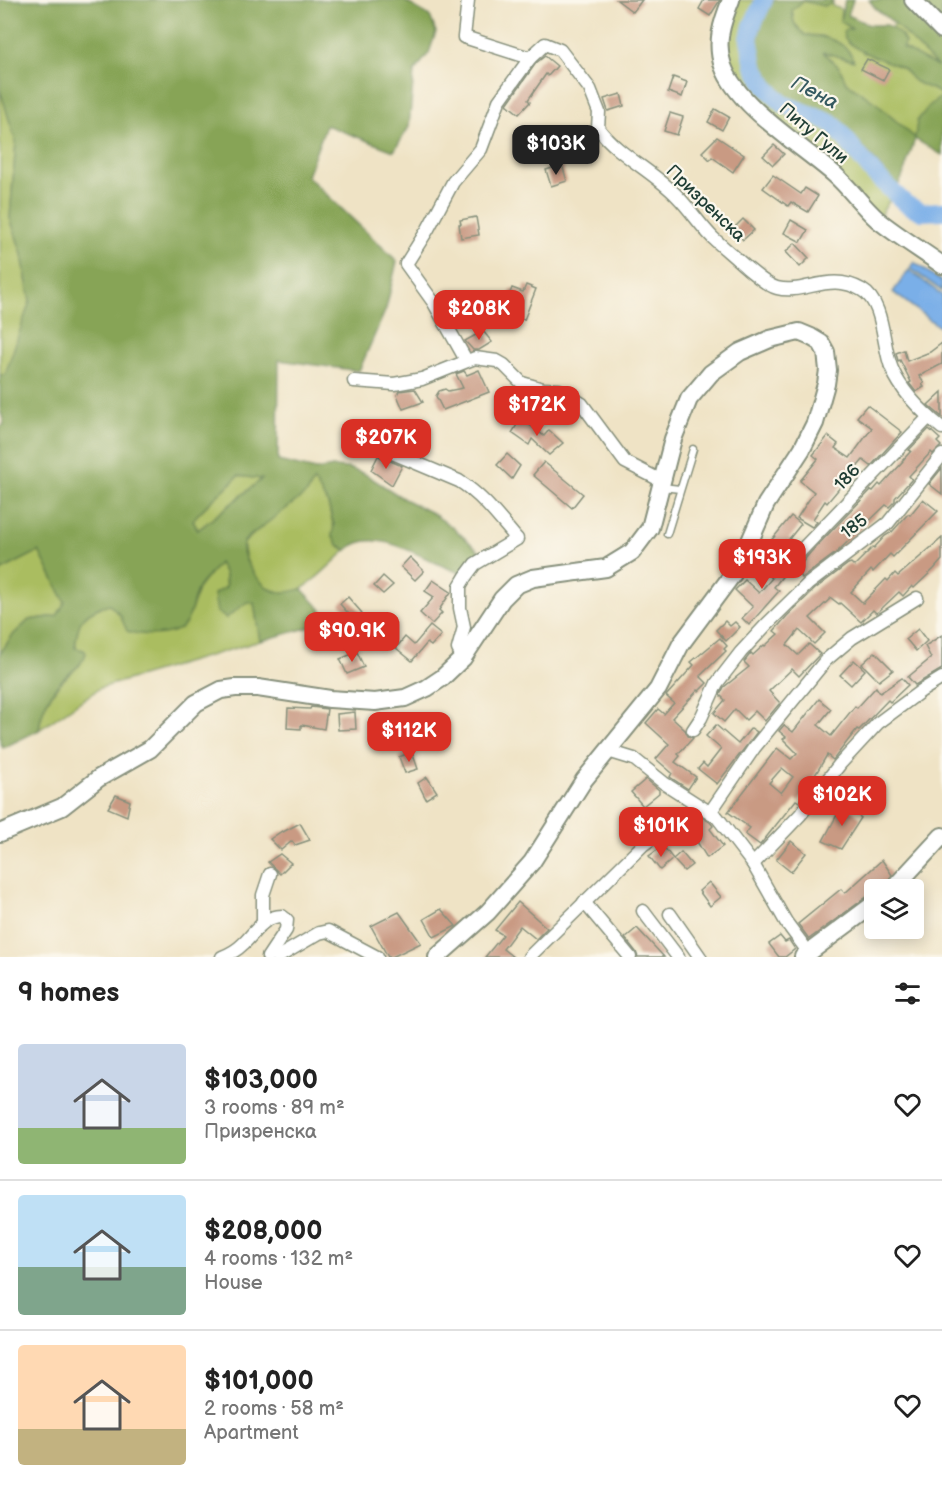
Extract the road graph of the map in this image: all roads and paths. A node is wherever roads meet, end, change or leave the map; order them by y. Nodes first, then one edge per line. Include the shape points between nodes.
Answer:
1 (468, 0) edge
2 (731, 0) edge
3 (913, 0) edge
4 (942, 30) edge
5 (530, 58) junction
6 (942, 264) edge
7 (466, 360) junction
8 (354, 381) dead end
9 (929, 417) junction
10 (942, 428) edge
11 (357, 438) dead end
12 (693, 449) dead end
13 (942, 455) edge
14 (662, 484) junction
15 (680, 489) junction
16 (667, 534) dead end
17 (791, 561) dead end
18 (916, 598) dead end
19 (463, 658) junction
20 (942, 678) edge
21 (693, 730) dead end
22 (608, 751) junction
23 (697, 806) junction
24 (711, 812) junction
25 (0, 833) edge
26 (942, 836) edge
27 (753, 864) junction
28 (270, 874) dead end
29 (902, 879) edge
30 (584, 902) junction
31 (643, 911) dead end
32 (864, 912) edge
33 (670, 914) dead end
34 (263, 922) junction
35 (806, 955) edge
36 (696, 956) edge
37 (222, 957) edge
38 (268, 957) edge
39 (278, 957) edge
40 (377, 957) edge
41 (437, 957) edge
42 (529, 957) edge
43 (630, 957) edge
44 (678, 957) edge

1 - 5 street via 465,37
2 - 6 main road, Питу Гули via 719,43 723,65 733,85 840,179 878,219
3 - 4 main road
5 - 7 street via 499,101 481,148 453,182 406,264 434,303
5 - 9 street, Призренска via 545,44 560,50 590,89 599,111 598,128 604,136 677,195 712,237 761,280 777,288 826,282 863,290 876,306 892,369 903,389
7 - 8 street via 422,379 394,384
7 - 14 street via 497,361 522,383 568,394 582,404 626,462
9 - 10 street, Призренска
9 - 17 street, 186
11 - 19 street via 472,489 517,539 475,564 460,586 464,627 458,648
12 - 15 lane
13 - 21 street, 185 via 888,523 808,584 741,652 717,684
14 - 15 lane
14 - 19 main road via 650,528 632,552 606,568 533,578 516,585 502,599
14 - 22 main road via 673,439 689,399 711,373 740,352 788,333 799,332 821,343 827,359 826,384 802,449 766,504 733,574 681,644 658,689
15 - 16 lane
18 - 24 street via 852,638 826,660 754,748
19 - 25 main road via 427,688 392,701 345,701 258,688 235,687 213,693 196,703 157,744 99,778 72,801
20 - 27 street via 878,723
22 - 23 street via 634,759
22 - 41 main road via 584,780 520,877
23 - 24 street
23 - 30 street via 643,845
24 - 27 street
26 - 29 main road
27 - 35 street
28 - 34 street via 262,895
30 - 42 street
30 - 43 street
31 - 44 street
32 - 35 main road
33 - 36 street
34 - 37 street via 240,947
34 - 38 street via 280,916 288,922
39 - 40 street via 326,931

